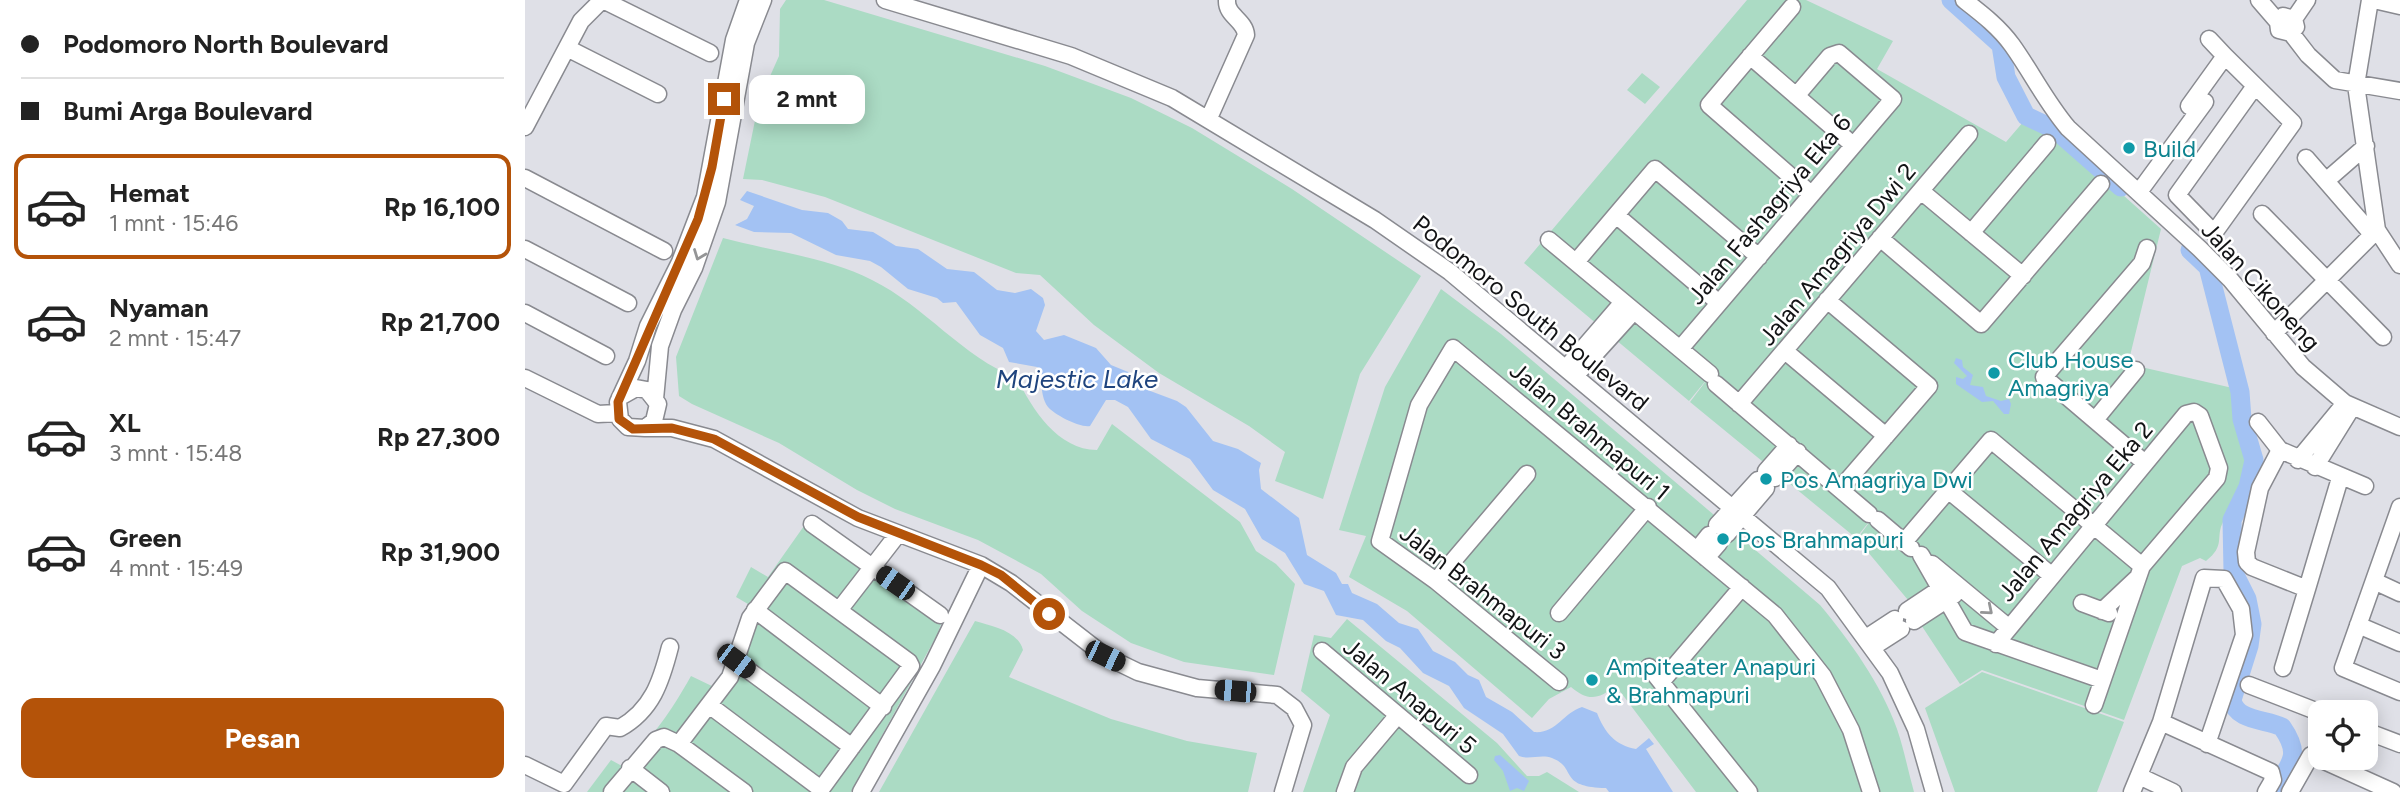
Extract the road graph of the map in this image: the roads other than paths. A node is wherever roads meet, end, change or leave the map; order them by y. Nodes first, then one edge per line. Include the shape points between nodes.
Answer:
1 (603, 0) edge
2 (748, 0) edge
3 (763, 0) edge
4 (885, 0) edge
5 (1227, 0) edge
6 (1964, 0) edge
7 (2259, 0) edge
8 (2308, 0) edge
9 (2372, 0) edge
10 (2400, 6) edge
11 (1792, 7) dead end
12 (2288, 24) junction
13 (2209, 39) dead end
14 (567, 48) junction
15 (710, 53) dead end
16 (1750, 56) junction
17 (2225, 56) junction
18 (2356, 85) junction
19 (2255, 86) junction
20 (2400, 91) edge
21 (658, 94) dead end
22 (1796, 96) junction
23 (1209, 118) junction
24 (2293, 123) junction
25 (525, 127) edge
26 (1969, 134) dead end
27 (2305, 135) dead end
28 (2047, 143) dead end
29 (1853, 145) junction
30 (2366, 146) junction
31 (2306, 158) dead end
32 (525, 178) edge
33 (2327, 180) junction
34 (2101, 184) dead end
35 (1921, 191) junction
36 (2139, 192) junction
37 (1811, 194) junction
38 (2262, 214) dead end
39 (1616, 215) junction
40 (2374, 231) junction
41 (1971, 233) junction
42 (2214, 233) junction
43 (1880, 238) junction
44 (1549, 240) dead end
45 (525, 248) edge
46 (2147, 248) dead end
47 (2200, 249) junction
48 (664, 251) dead end
49 (1759, 257) junction
50 (1576, 262) junction
51 (2400, 265) edge
52 (2023, 276) junction
53 (2325, 278) junction
54 (1827, 300) junction
55 (628, 303) dead end
56 (1719, 303) junction
57 (1629, 307) junction
58 (525, 313) edge
59 (2274, 333) junction
60 (2383, 337) dead end
61 (1680, 349) junction
62 (1785, 351) junction
63 (606, 356) dead end
64 (2136, 370) dead end
65 (1572, 371) junction
66 (525, 378) edge
67 (621, 397) junction
68 (657, 401) junction
69 (1739, 404) junction
70 (2349, 405) junction
71 (617, 414) junction
72 (2095, 420) junction
73 (2258, 422) dead end
74 (2400, 427) edge
75 (645, 428) junction
76 (690, 431) junction
77 (1886, 436) junction
78 (1793, 448) junction
79 (2280, 450) junction
80 (2298, 460) junction
81 (2145, 463) junction
82 (2315, 467) junction
83 (1527, 474) dead end
84 (2340, 478) junction
85 (2365, 486) dead end
86 (1840, 489) junction
87 (1948, 490) junction
88 (2400, 507) edge
89 (1648, 508) junction
90 (1737, 512) junction
91 (812, 524) dead end
92 (2092, 526) junction
93 (898, 534) junction
94 (1380, 537) joint
95 (2395, 540) edge
96 (1904, 542) junction
97 (1702, 554) junction
98 (877, 561) junction
99 (981, 565) junction
100 (2140, 572) junction
101 (2051, 575) junction
102 (1436, 581) junction
103 (2374, 581) junction
104 (1742, 586) junction
105 (2307, 589) junction
106 (1950, 590) junction
107 (2400, 593) edge
108 (2082, 603) dead end
109 (840, 609) junction
110 (755, 610) junction
111 (2102, 611) junction
112 (1559, 613) dead end
113 (940, 615) dead end
114 (2124, 619) junction
115 (2358, 625) junction
116 (2008, 627) junction
117 (1870, 643) junction
118 (2400, 643) edge
119 (1996, 645) junction
120 (670, 648) dead end
121 (1322, 651) dead end
122 (736, 661) junction
123 (1650, 667) dead end
124 (2283, 668) dead end
125 (2102, 680) junction
126 (1662, 681) junction
127 (1559, 682) dead end
128 (2249, 685) dead end
129 (2400, 692) edge
130 (709, 705) junction
131 (2094, 705) dead end
132 (883, 707) junction
133 (2308, 708) edge
134 (1397, 716) junction
135 (2161, 722) junction
136 (2378, 735) edge
137 (679, 744) junction
138 (2207, 744) junction
139 (2400, 744) edge
140 (852, 747) junction
141 (525, 765) edge
142 (630, 768) junction
143 (1469, 775) dead end
144 (2139, 776) junction
145 (820, 791) edge
146 (612, 792) edge
147 (661, 792) edge
148 (744, 792) edge
149 (861, 792) edge
150 (1283, 792) edge
151 (1345, 792) edge
152 (1749, 792) edge
153 (1871, 792) edge
154 (1934, 792) edge
155 (2132, 792) edge
156 (2173, 792) edge
157 (2266, 792) edge
158 (2290, 792) edge
159 (2393, 792) edge

1 - 14 street via 581,21
1 - 15 street
2 - 67 street via 734,40 705,197
3 -> 68 street via 745,43 717,202 660,345
4 - 23 street, Podomoro South Boulevard via 1102,67
5 - 23 street via 1246,35
6 - 36 street, Jalan Cikoneng via 2012,45 2068,128
7 - 12 street
8 - 12 street
9 - 10 street
9 - 18 street
11 - 16 street
12 - 18 street via 2323,71 2335,80
13 - 17 street
14 - 21 street
14 - 25 street
16 - 22 street
16 - 37 street via 1709,105
17 - 19 street
17 - 36 street
18 - 20 street
18 - 30 street
19 - 24 street
19 - 42 street via 2177,195
22 - 29 street
22 - 29 street, Jalan Fashagriya Eka 6 via 1830,56 1839,53 1893,99
23 - 65 street, Podomoro South Boulevard via 1395,233 1476,291
24 - 27 street
24 - 42 street
26 - 35 street, Jalan Amagriya Dwi 2
28 - 41 street
29 - 37 street, Jalan Fashagriya Eka 6
30 - 33 street
30 - 40 street
31 - 33 street
32 - 48 street
33 - 40 street
34 - 52 street
35 - 41 street
35 - 43 street, Jalan Amagriya Dwi 2
36 - 47 street, Jalan Cikoneng
37 - 49 street, Jalan Fashagriya Eka 6
38 - 53 street
39 - 49 street via 1655,169
39 - 50 street
39 - 56 street
40 - 51 street
40 - 53 street
41 - 52 street
42 - 47 street
43 - 52 street via 1981,324
43 - 54 street, Jalan Amagriya Dwi 2
44 - 50 street
45 - 55 street
46 - 72 street via 2142,263 2044,377
47 - 59 street, Jalan Cikoneng
49 - 56 street, Jalan Fashagriya Eka 6
50 - 57 street
53 - 59 street
53 - 60 street
54 - 62 street, Jalan Amagriya Dwi 2
54 - 77 street via 1929,386
56 - 61 street, Jalan Fashagriya Eka 6
57 - 61 street
57 - 65 street
58 - 63 street
59 - 70 street, Jalan Cikoneng via 2303,367
61 - 69 street
62 - 69 street, Jalan Amagriya Dwi 2
62 - 77 street
64 - 72 street
65 - 90 street, Podomoro South Boulevard
66 - 71 street via 591,411
67 - 68 street via 635,388 647,390
67 - 71 street
68 - 75 street via 654,421
68 - 76 street
69 - 78 street
70 - 74 street, Jalan Cikoneng
70 - 80 street
70 - 82 street
71 - 75 street via 628,427
72 - 81 street
73 - 79 street
75 - 76 street
76 - 93 street via 742,452 828,503
77 - 86 street
78 - 86 street
78 - 90 street
79 - 80 street
79 - 105 street via 2260,488 2247,562
80 - 82 street
81 - 92 street, Jalan Amagriya Eka 2
81 - 100 street, Jalan Amagriya Eka 2 via 2186,414 2193,412 2200,416 2219,468 2217,478
82 - 84 street
83 - 102 street
84 - 85 street
84 - 105 street
86 - 96 street
87 - 92 street via 1991,440
87 - 96 street
87 - 101 street
88 - 95 street
89 - 94 street, Jalan Brahmapuri 1 via 1454,348 1419,405
89 - 97 street, Jalan Brahmapuri 1
89 - 112 street
90 - 97 street
90 - 117 street, Podomoro South Boulevard via 1828,588
91 - 98 street
92 - 100 street
92 - 101 street, Jalan Amagriya Eka 2
93 - 98 street
93 - 99 street
94 - 102 street, Jalan Brahmapuri 3 via 1382,545
95 - 103 street
96 - 106 street
97 - 104 street, Jalan Brahmapuri 1
98 - 109 street
98 - 113 street
99 - 149 street via 932,666
99 - 150 street via 1105,656 1139,672 1197,688 1265,692 1287,701 1303,725
100 - 111 street
100 - 114 street
101 - 116 street, Jalan Amagriya Eka 2
102 - 127 street, Jalan Brahmapuri 3
103 - 107 street
103 - 115 street
104 - 126 street
104 - 153 street, Jalan Brahmapuri 1 via 1775,615 1823,676 1851,730
105 - 124 street
106 -> 116 street
106 - 117 street
106 - 119 street via 1965,632
108 - 111 street
109 - 110 street via 785,571
109 - 132 street via 911,666
110 - 122 street
110 - 132 street
111 - 114 street
114 - 125 street
115 - 118 street
115 - 129 street via 2343,668
116 - 119 street, Jalan Amagriya Eka 2
117 - 154 street, Podomoro South Boulevard via 1916,729
119 - 125 street
120 - 141 street via 644,711 620,728 605,726 564,784
121 - 134 street, Jalan Anapuri 5
122 - 130 street
122 - 140 street
123 - 126 street
125 - 131 street
126 - 152 street
128 - 133 street
130 - 137 street
130 - 145 street
132 - 140 street
134 - 143 street, Jalan Anapuri 5
134 - 151 street via 1354,767
135 - 138 street
135 - 138 street via 2204,578 2224,579 2241,609 2244,635
135 - 144 street
136 - 139 street
137 - 142 street via 664,737 656,740
137 - 148 street
138 - 157 street via 2271,772 2273,780
140 - 145 street
142 - 146 street
142 - 147 street
144 - 155 street
144 - 156 street
158 - 159 street via 2311,755

